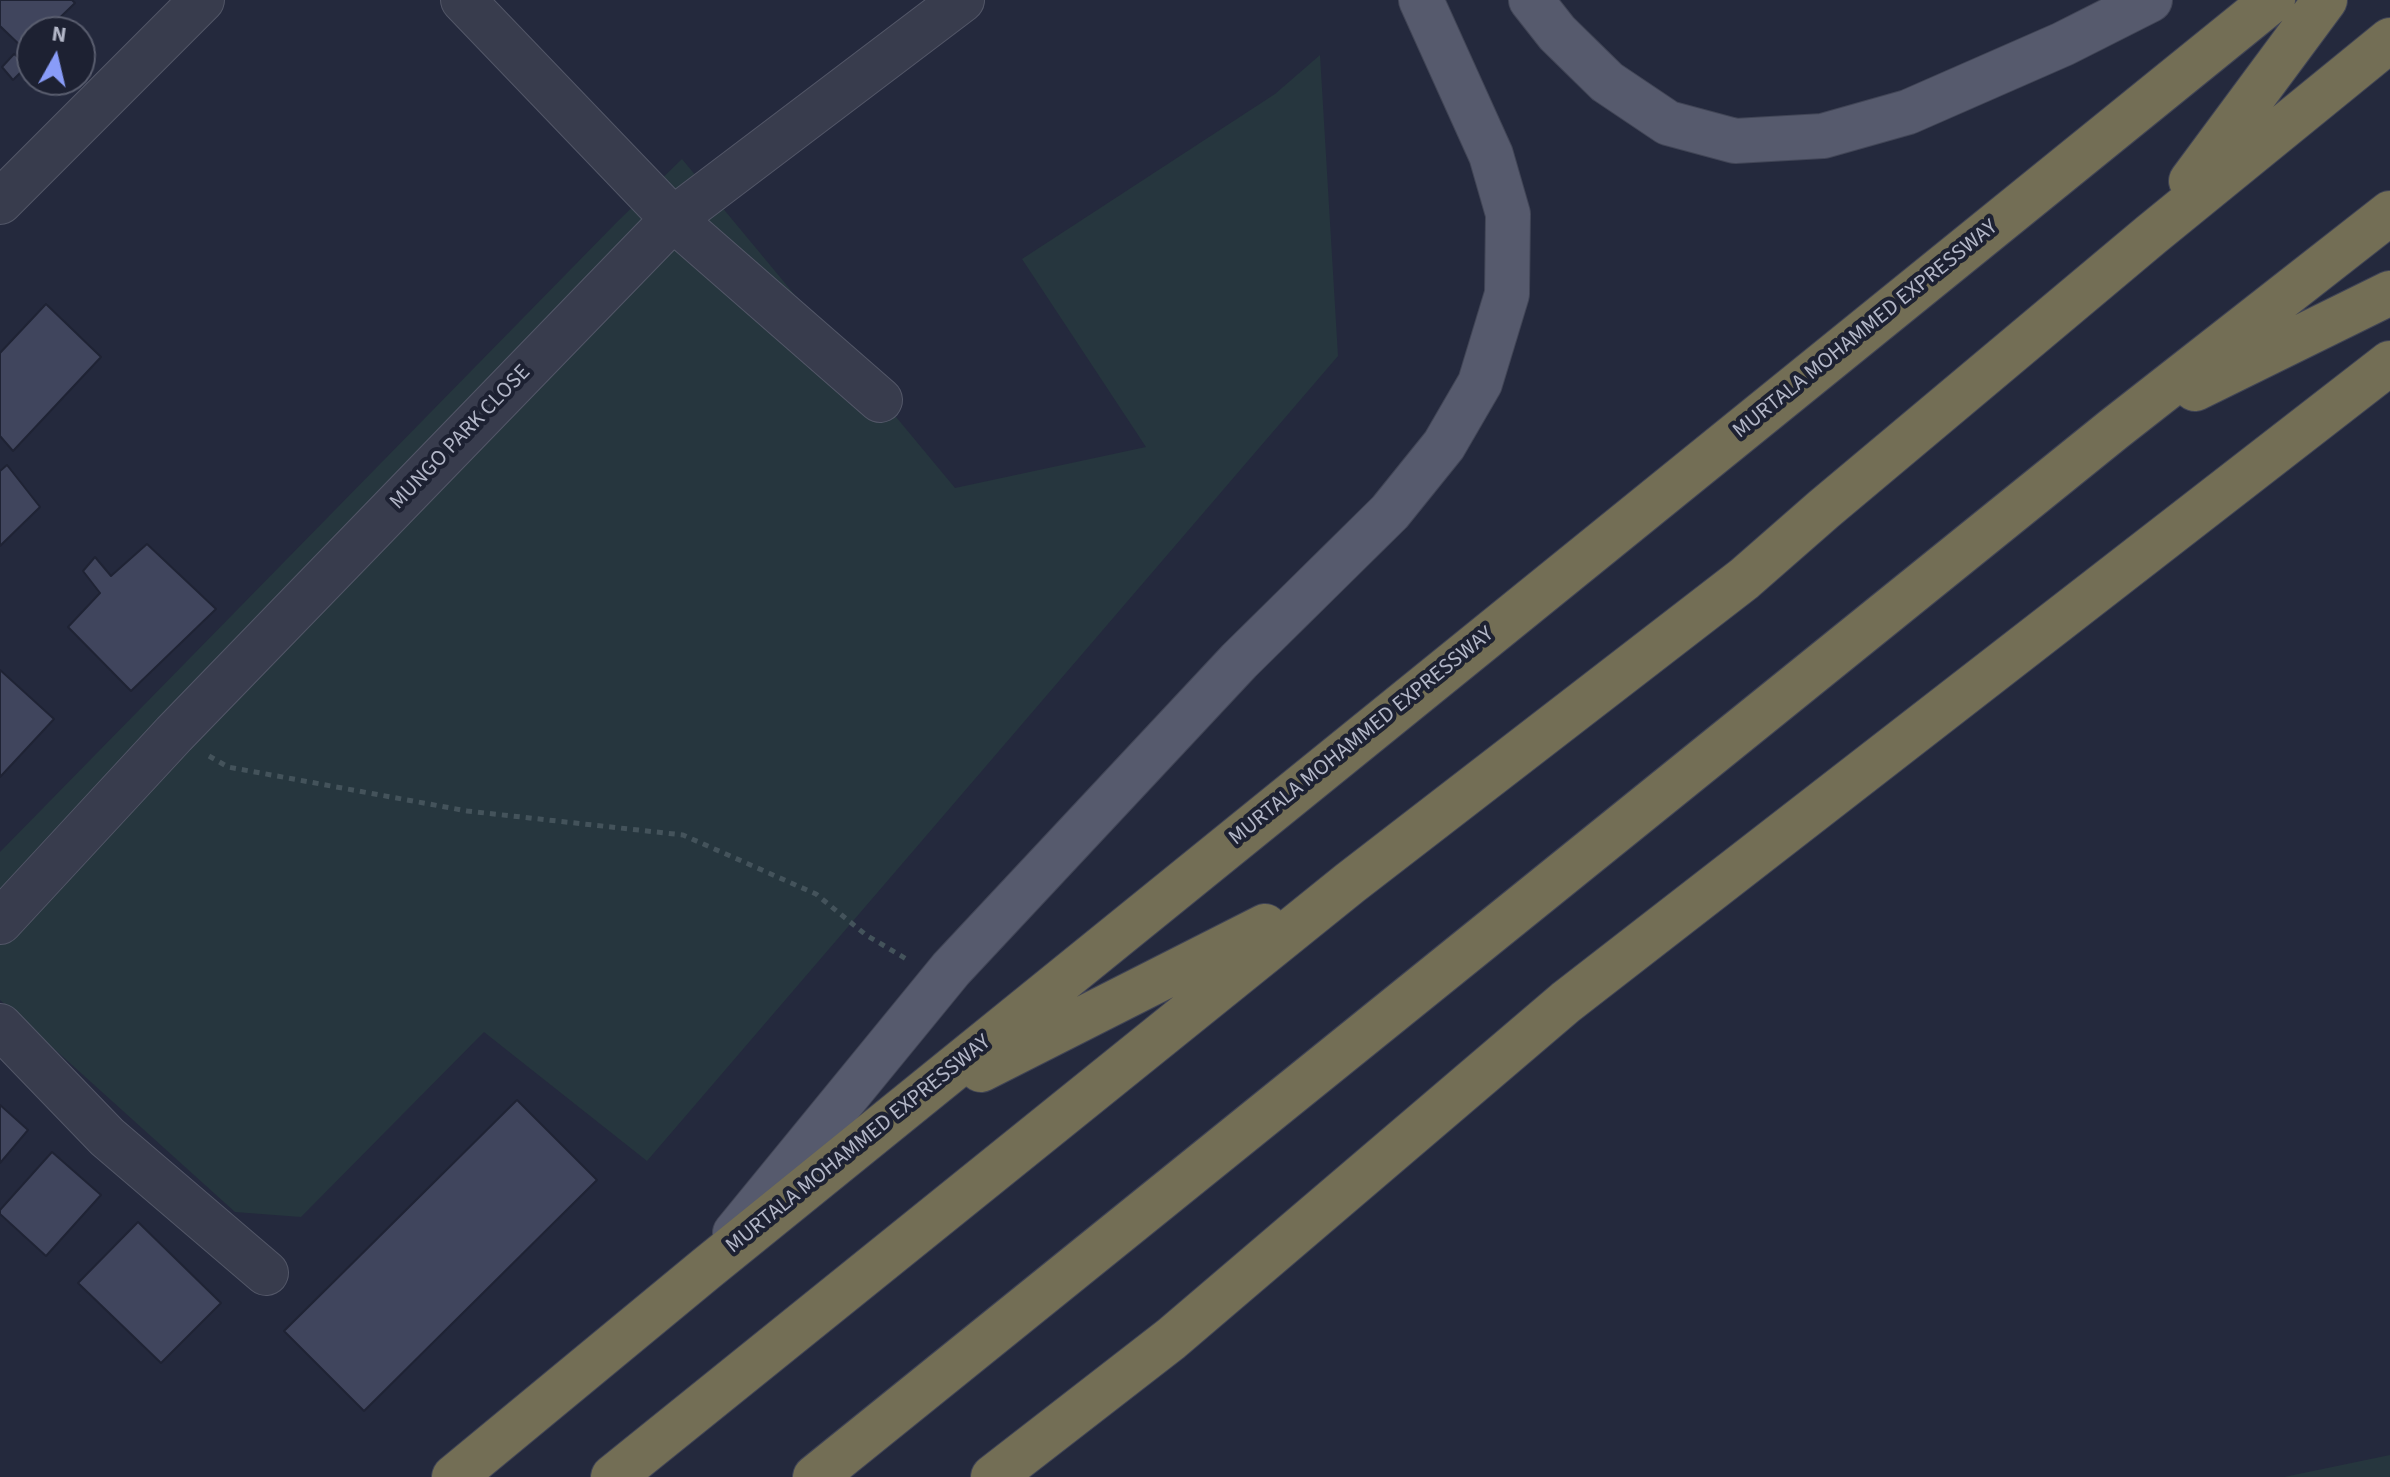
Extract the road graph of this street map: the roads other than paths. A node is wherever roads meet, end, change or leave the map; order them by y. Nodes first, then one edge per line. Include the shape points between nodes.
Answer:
1 (202, 0) edge
2 (463, 0) edge
3 (962, 0) edge
4 (1421, 0) edge
5 (1531, 0) edge
6 (2150, 0) edge
7 (2273, 0) edge
8 (2325, 0) edge
9 (2390, 40) edge
10 (0, 202) edge
11 (2390, 213) edge
12 (673, 219) junction
13 (2152, 234) junction
14 (2390, 293) edge
15 (2390, 363) edge
16 (880, 400) dead end
17 (2114, 429) junction
18 (1350, 883) junction
19 (0, 922) edge
20 (0, 1026) edge
21 (901, 1111) junction
22 (707, 1268) junction
23 (266, 1273) dead end
24 (454, 1477) edge
25 (613, 1477) edge
26 (815, 1477) edge
27 (993, 1477) edge

1 - 10 street
2 - 12 street
3 - 12 street, MUNGO PARK CLOSE
4 - 22 main road via 1491,155 1508,214 1507,294 1480,383 1444,445 1390,512 1239,661 951,969
5 - 6 main road via 1607,82 1668,123 1735,141 1823,136 1908,112
7 - 21 highway, MURTALA MOHAMMED EXPRESSWAY
8 - 13 highway
9 - 13 highway
11 - 17 highway
12 - 16 street
12 - 19 street, MUNGO PARK CLOSE via 174,734
13 - 18 highway via 1744,579
14 - 17 highway
15 - 27 highway via 1566,1002 1171,1339
17 - 26 highway
18 - 21 highway
18 - 25 highway
20 - 23 street via 107,1137
21 - 22 highway, MURTALA MOHAMMED EXPRESSWAY
22 - 24 highway, MURTALA MOHAMMED EXPRESSWAY

